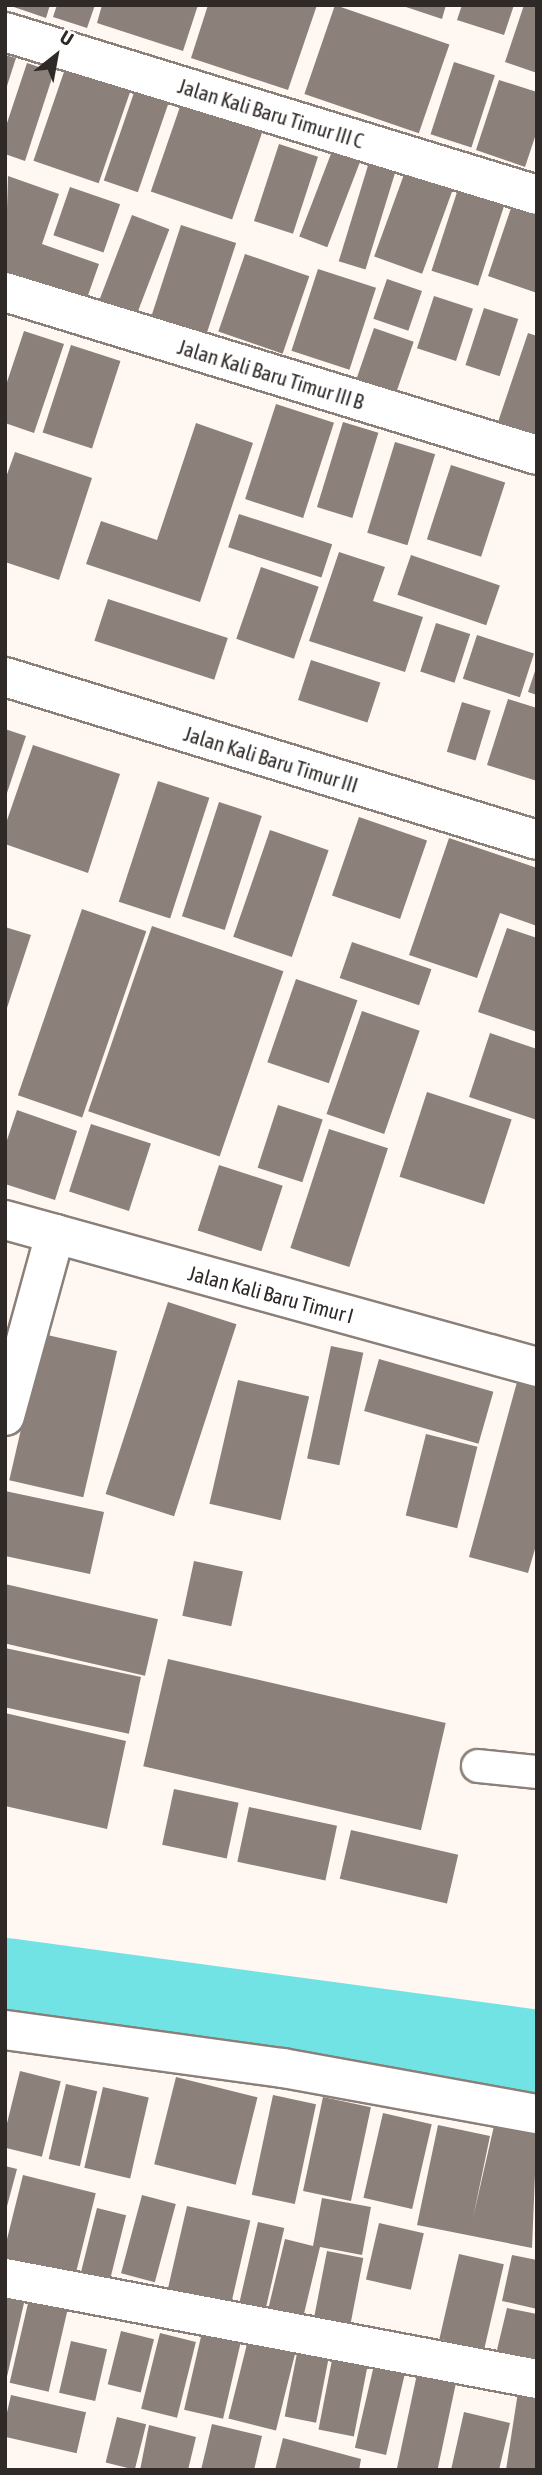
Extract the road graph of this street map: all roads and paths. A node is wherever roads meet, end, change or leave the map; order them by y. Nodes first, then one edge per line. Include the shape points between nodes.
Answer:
1 (5, 32) edge
2 (537, 195) edge
3 (5, 292) edge
4 (537, 455) edge
5 (5, 677) edge
6 (537, 840) edge
7 (5, 1220) edge
8 (55, 1234) junction
9 (537, 1367) edge
10 (5, 1416) edge
11 (478, 1766) dead end
12 (537, 1772) edge
13 (5, 2030) edge
14 (537, 2114) edge
15 (5, 2278) edge
16 (537, 2379) edge

1 - 2 street, Jalan Kali Baru Timur III C
3 - 4 street, Jalan Kali Baru Timur III B
5 - 6 street, Jalan Kali Baru Timur III
7 - 8 street, Jalan Kali Baru Timur I
8 - 9 street, Jalan Kali Baru Timur I
8 - 10 street
11 - 12 lane
13 - 14 street via 283,2068
15 - 16 street

